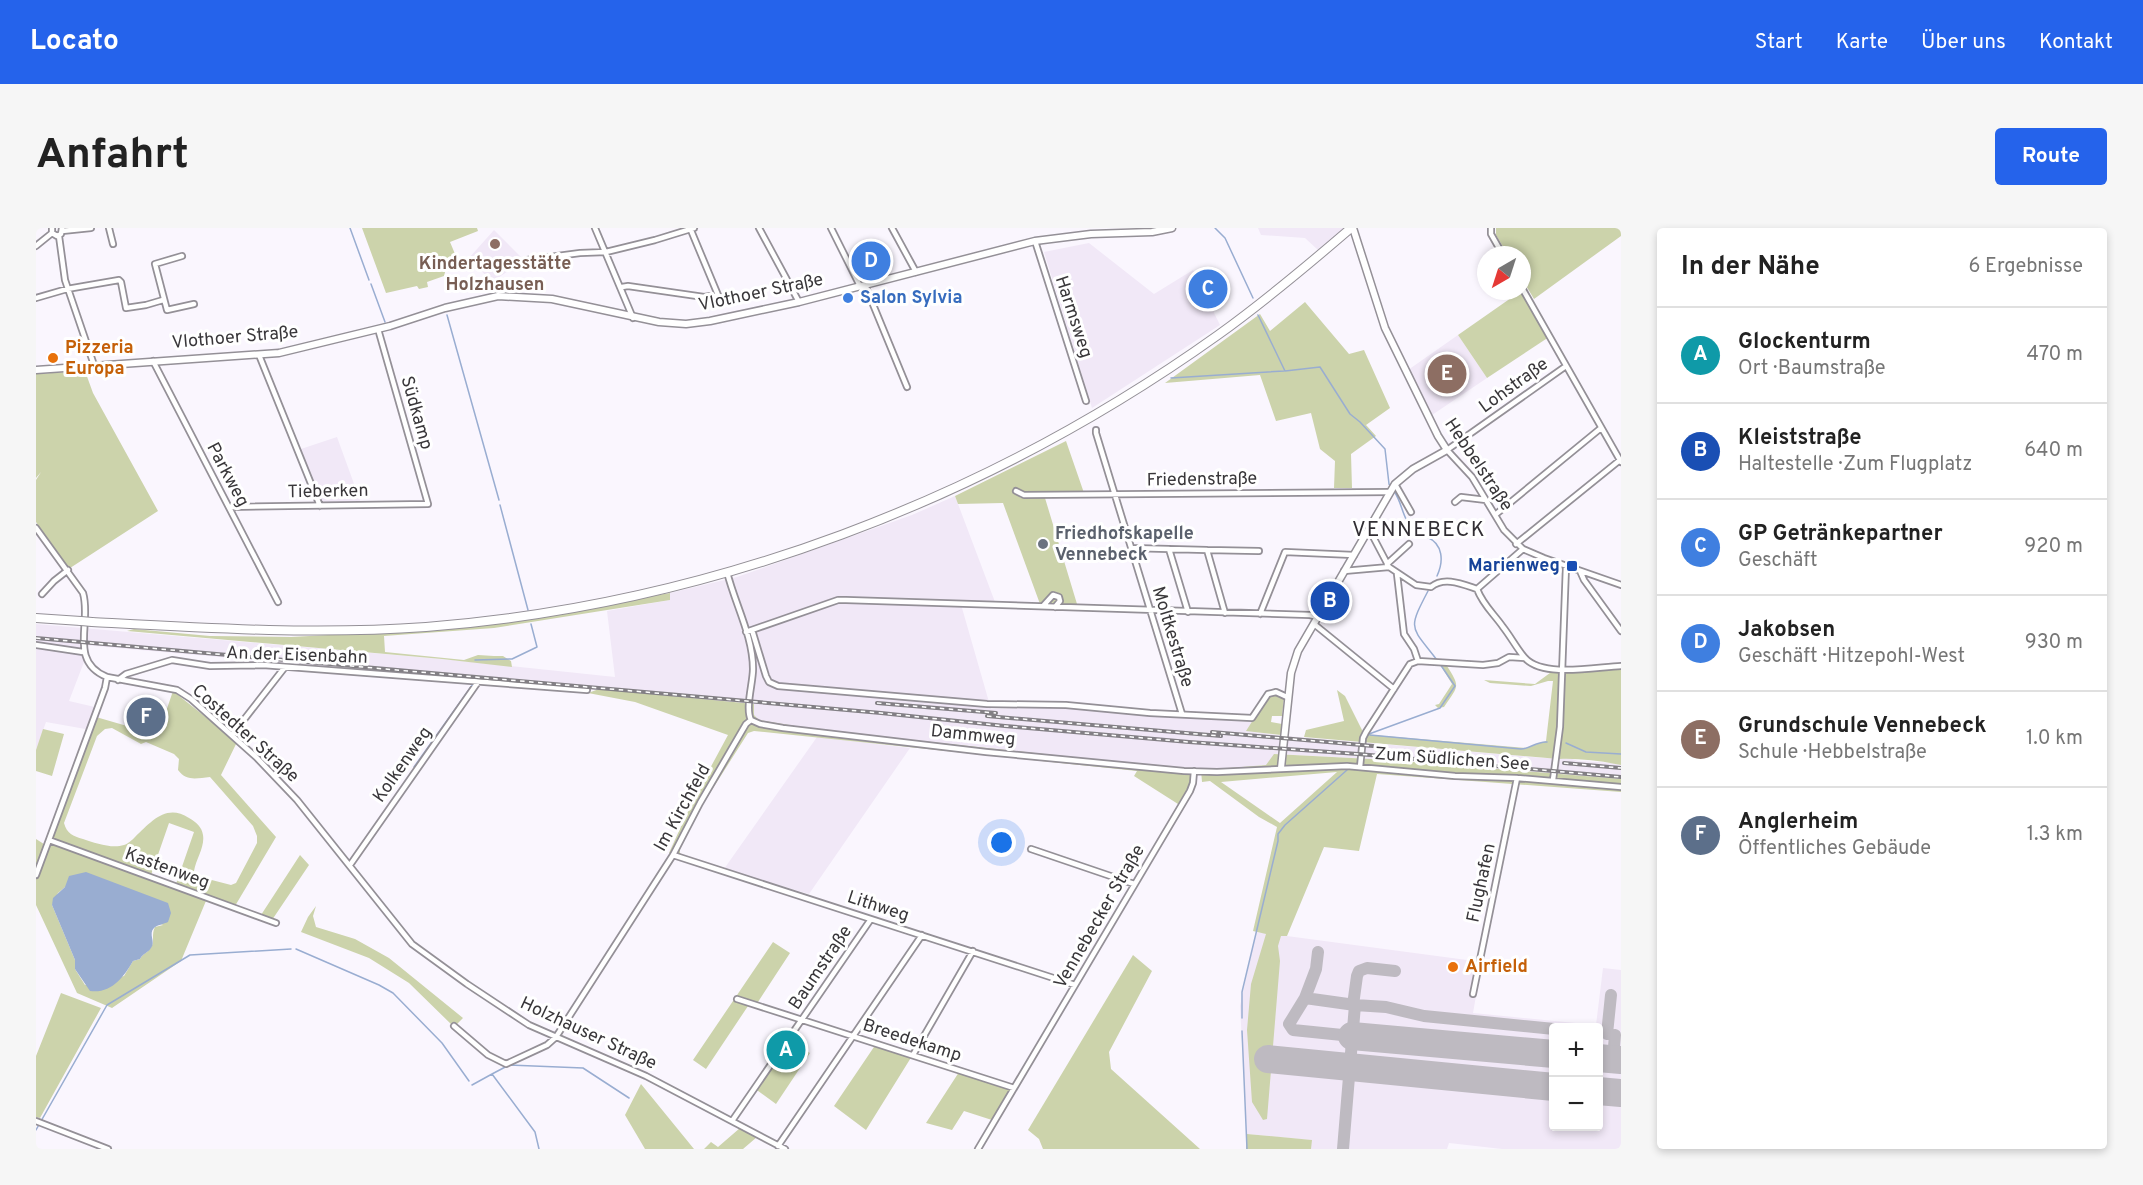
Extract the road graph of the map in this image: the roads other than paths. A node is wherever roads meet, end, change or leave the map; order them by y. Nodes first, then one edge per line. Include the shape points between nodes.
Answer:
1 (91, 228) edge
2 (109, 228) edge
3 (595, 228) edge
4 (691, 228) edge
5 (759, 228) edge
6 (831, 228) edge
7 (892, 228) edge
8 (1172, 228) edge
9 (1352, 228) edge
10 (1491, 228) edge
11 (52, 231) edge
12 (61, 232) edge
13 (1035, 241) junction
14 (113, 244) dead end
15 (36, 246) edge
16 (1498, 246) edge
17 (606, 252) junction
18 (182, 256) dead end
19 (526, 260) dead end
20 (916, 272) junction
21 (863, 285) junction
22 (622, 287) junction
23 (67, 289) junction
24 (36, 298) edge
25 (163, 300) junction
26 (1529, 300) edge
27 (799, 302) junction
28 (194, 304) dead end
29 (633, 318) junction
30 (378, 329) junction
31 (259, 355) junction
32 (153, 361) junction
33 (94, 365) junction
34 (1566, 366) junction
35 (36, 370) edge
36 (908, 387) dead end
37 (1086, 401) dead end
38 (1601, 428) junction
39 (1096, 430) dead end
40 (1447, 450) junction
41 (1620, 461) edge
42 (1393, 488) junction
43 (1016, 491) dead end
44 (1115, 494) junction
45 (1486, 500) junction
46 (1455, 502) dead end
47 (428, 504) joint
48 (320, 506) junction
49 (229, 507) junction
50 (1411, 512) dead end
51 (1494, 515) junction
52 (1369, 529) junction
53 (36, 530) edge
54 (1409, 544) dead end
55 (1516, 544) junction
56 (1131, 548) junction
57 (1169, 549) junction
58 (1523, 549) junction
59 (1207, 550) junction
60 (1259, 551) dead end
61 (1354, 555) junction
62 (1388, 566) junction
63 (1566, 566) junction
64 (68, 570) junction
65 (1344, 571) junction
66 (1580, 571) junction
67 (727, 572) junction
68 (1397, 574) junction
69 (1621, 585) edge
70 (1477, 589) junction
71 (42, 594) dead end
72 (278, 602) dead end
73 (1042, 606) junction
74 (1055, 607) junction
75 (1150, 610) junction
76 (1188, 612) junction
77 (1225, 613) junction
78 (1260, 614) junction
79 (36, 618) edge
80 (1316, 620) junction
81 (752, 630) junction
82 (1621, 631) edge
83 (746, 632) junction
84 (36, 645) edge
85 (83, 652) junction
86 (1525, 658) junction
87 (1418, 661) junction
88 (1621, 666) edge
89 (285, 667) junction
90 (1562, 670) junction
91 (107, 677) junction
92 (118, 680) junction
93 (478, 681) junction
94 (1394, 689) junction
95 (588, 690) dead end
96 (1287, 697) junction
97 (1182, 714) junction
98 (751, 720) junction
99 (232, 735) junction
100 (1360, 767) junction
101 (1281, 768) junction
102 (1194, 771) junction
103 (1517, 777) junction
104 (1553, 780) junction
105 (1621, 787) edge
106 (49, 840) junction
107 (1030, 849) dead end
108 (673, 855) junction
109 (350, 865) junction
110 (36, 875) edge
111 (1134, 884) junction
112 (870, 919) junction
113 (276, 923) dead end
114 (922, 935) junction
115 (973, 951) junction
116 (1075, 985) junction
117 (1473, 994) dead end
118 (737, 999) dead end
119 (802, 1019) junction
120 (454, 1026) dead end
121 (853, 1036) junction
122 (556, 1037) junction
123 (913, 1055) junction
124 (1014, 1088) junction
125 (39, 1122) edge
126 (732, 1122) junction
127 (778, 1146) junction
128 (108, 1149) edge
129 (784, 1149) edge
130 (978, 1149) edge

1 - 12 street
2 - 14 street
3 - 17 street
4 - 17 street
4 - 22 street via 718,295 704,297
5 - 27 street
6 - 21 street
7 - 20 street
8 - 13 street, Vlothoer Straße
9 - 40 street, Hebbelstraße via 1385,328
9 - 67 main road via 1220,334 1067,431 969,482 898,512 785,555
10 - 16 street
11 - 12 street
11 - 15 street
12 - 23 street
13 - 20 street, Vlothoer Straße
13 - 37 street, Harmsweg
17 - 19 street
17 - 22 street
18 - 25 street via 155,264
20 - 21 street, Vlothoer Straße
21 - 27 street, Vlothoer Straße
21 - 36 street
22 - 29 street
23 - 24 street
23 - 25 street via 119,280 126,308
23 - 33 street
25 - 28 street via 167,310
26 - 34 street
27 - 29 street, Vlothoer Straße via 694,323
29 - 30 street, Vlothoer Straße via 552,299 498,296
30 - 31 street, Vlothoer Straße
30 - 47 street, Südkamp
31 - 32 street, Vlothoer Straße
31 - 48 street
32 - 33 street, Vlothoer Straße
32 - 49 street, Parkweg
33 - 35 street, Vlothoer Straße
34 - 38 street
34 - 40 street, Lohstraße
38 - 41 street
38 - 51 street
39 - 44 street, Moltkestraße
40 - 42 street via 1413,469
40 - 45 street, Hebbelstraße via 1472,477
41 - 55 street
42 - 44 street, Friedenstraße
42 - 50 street
42 - 52 street
43 - 44 street, Friedenstraße via 1024,495
44 - 56 street, Moltkestraße
45 - 46 street via 1461,497
45 - 51 street, Hebbelstraße
47 - 48 street, Tieberken
48 - 49 street, Tieberken
49 - 72 street, Parkweg
51 - 55 street, Hebbelstraße
52 - 61 street
52 - 62 street
53 - 64 street
54 - 62 street
55 - 58 street, Hebbelstraße
56 - 57 street
56 - 75 street, Moltkestraße
57 - 59 street
57 - 76 street
58 - 63 street, Hebbelstraße
58 - 70 street
59 - 60 street
59 - 77 street
61 - 65 street
61 - 78 street via 1285,552
62 - 65 street
62 - 68 street
63 - 66 street, Hebbelstraße
63 - 90 street
64 - 71 street
64 - 85 street via 86,603
65 - 80 street
66 - 69 street, Hebbelstraße
66 - 82 street
67 - 79 main road, bridge via 588,607 429,626 290,631
67 - 83 street
68 - 70 street via 1422,587 1446,581
68 - 87 street via 1404,634
70 - 86 street via 1486,608
73 - 74 street
73 - 74 street via 1053,595 1060,601
73 - 81 street via 845,600
74 - 75 street
75 - 76 street
75 - 97 street, Moltkestraße
76 - 77 street
77 - 78 street
78 - 80 street via 1310,615
80 - 94 street
80 - 96 street via 1293,664
81 - 83 street
81 - 97 street via 766,676 778,686 987,704 1066,705
83 - 98 street via 753,665 748,710
84 - 85 street
85 - 91 street, Costedter Straße via 93,668
86 - 87 street via 1509,657 1483,665
86 - 90 street via 1541,667
87 - 94 street via 1410,664
88 - 90 street
89 - 92 street, An der Eisenbahn via 210,666 172,660
89 - 93 street, An der Eisenbahn
89 - 99 street
90 - 104 street
91 - 92 street, Costedter Straße
91 - 106 street
92 - 99 street, Costedter Straße via 177,690
93 - 95 street
93 - 109 street, Kolkenweg
94 - 100 street via 1363,738
96 - 97 street via 1276,692 1268,694 1252,718
96 - 101 street
98 - 102 street, Dammweg via 783,728 986,752
98 - 108 street, Im Kirchfeld
99 - 109 street, Costedter Straße via 289,792
100 - 101 street, Zum Südlichen See
100 - 103 street, Zum Südlichen See
101 - 102 street
102 - 111 street, Vennebecker Straße via 1190,791
103 - 104 street, Zum Südlichen See
103 - 117 street, Flughafen
104 - 105 street, Zum Südlichen See
106 - 110 street
106 - 113 street, Kastenweg
107 - 111 street
108 - 112 street, Lithweg
108 - 122 street, Im Kirchfeld
109 - 122 street, Holzhauser Straße via 412,944 510,1013
111 - 116 street, Vennebecker Straße
112 - 114 street, Lithweg
112 - 119 street, Baumstraße
114 - 115 street, Lithweg
114 - 121 street
115 - 116 street, Lithweg
115 - 123 street
116 - 124 street, Vennebecker Straße
118 - 119 street, Breedekamp
119 - 121 street, Breedekamp
119 - 126 street, Baumstraße
120 - 122 street via 488,1055 506,1064
121 - 123 street, Breedekamp
121 - 127 street
122 - 126 street, Holzhauser Straße via 646,1076
123 - 124 street, Breedekamp
124 - 130 street, Vennebecker Straße
125 - 128 street
126 - 127 street, Holzhauser Straße
127 - 129 street, Holzhauser Straße

